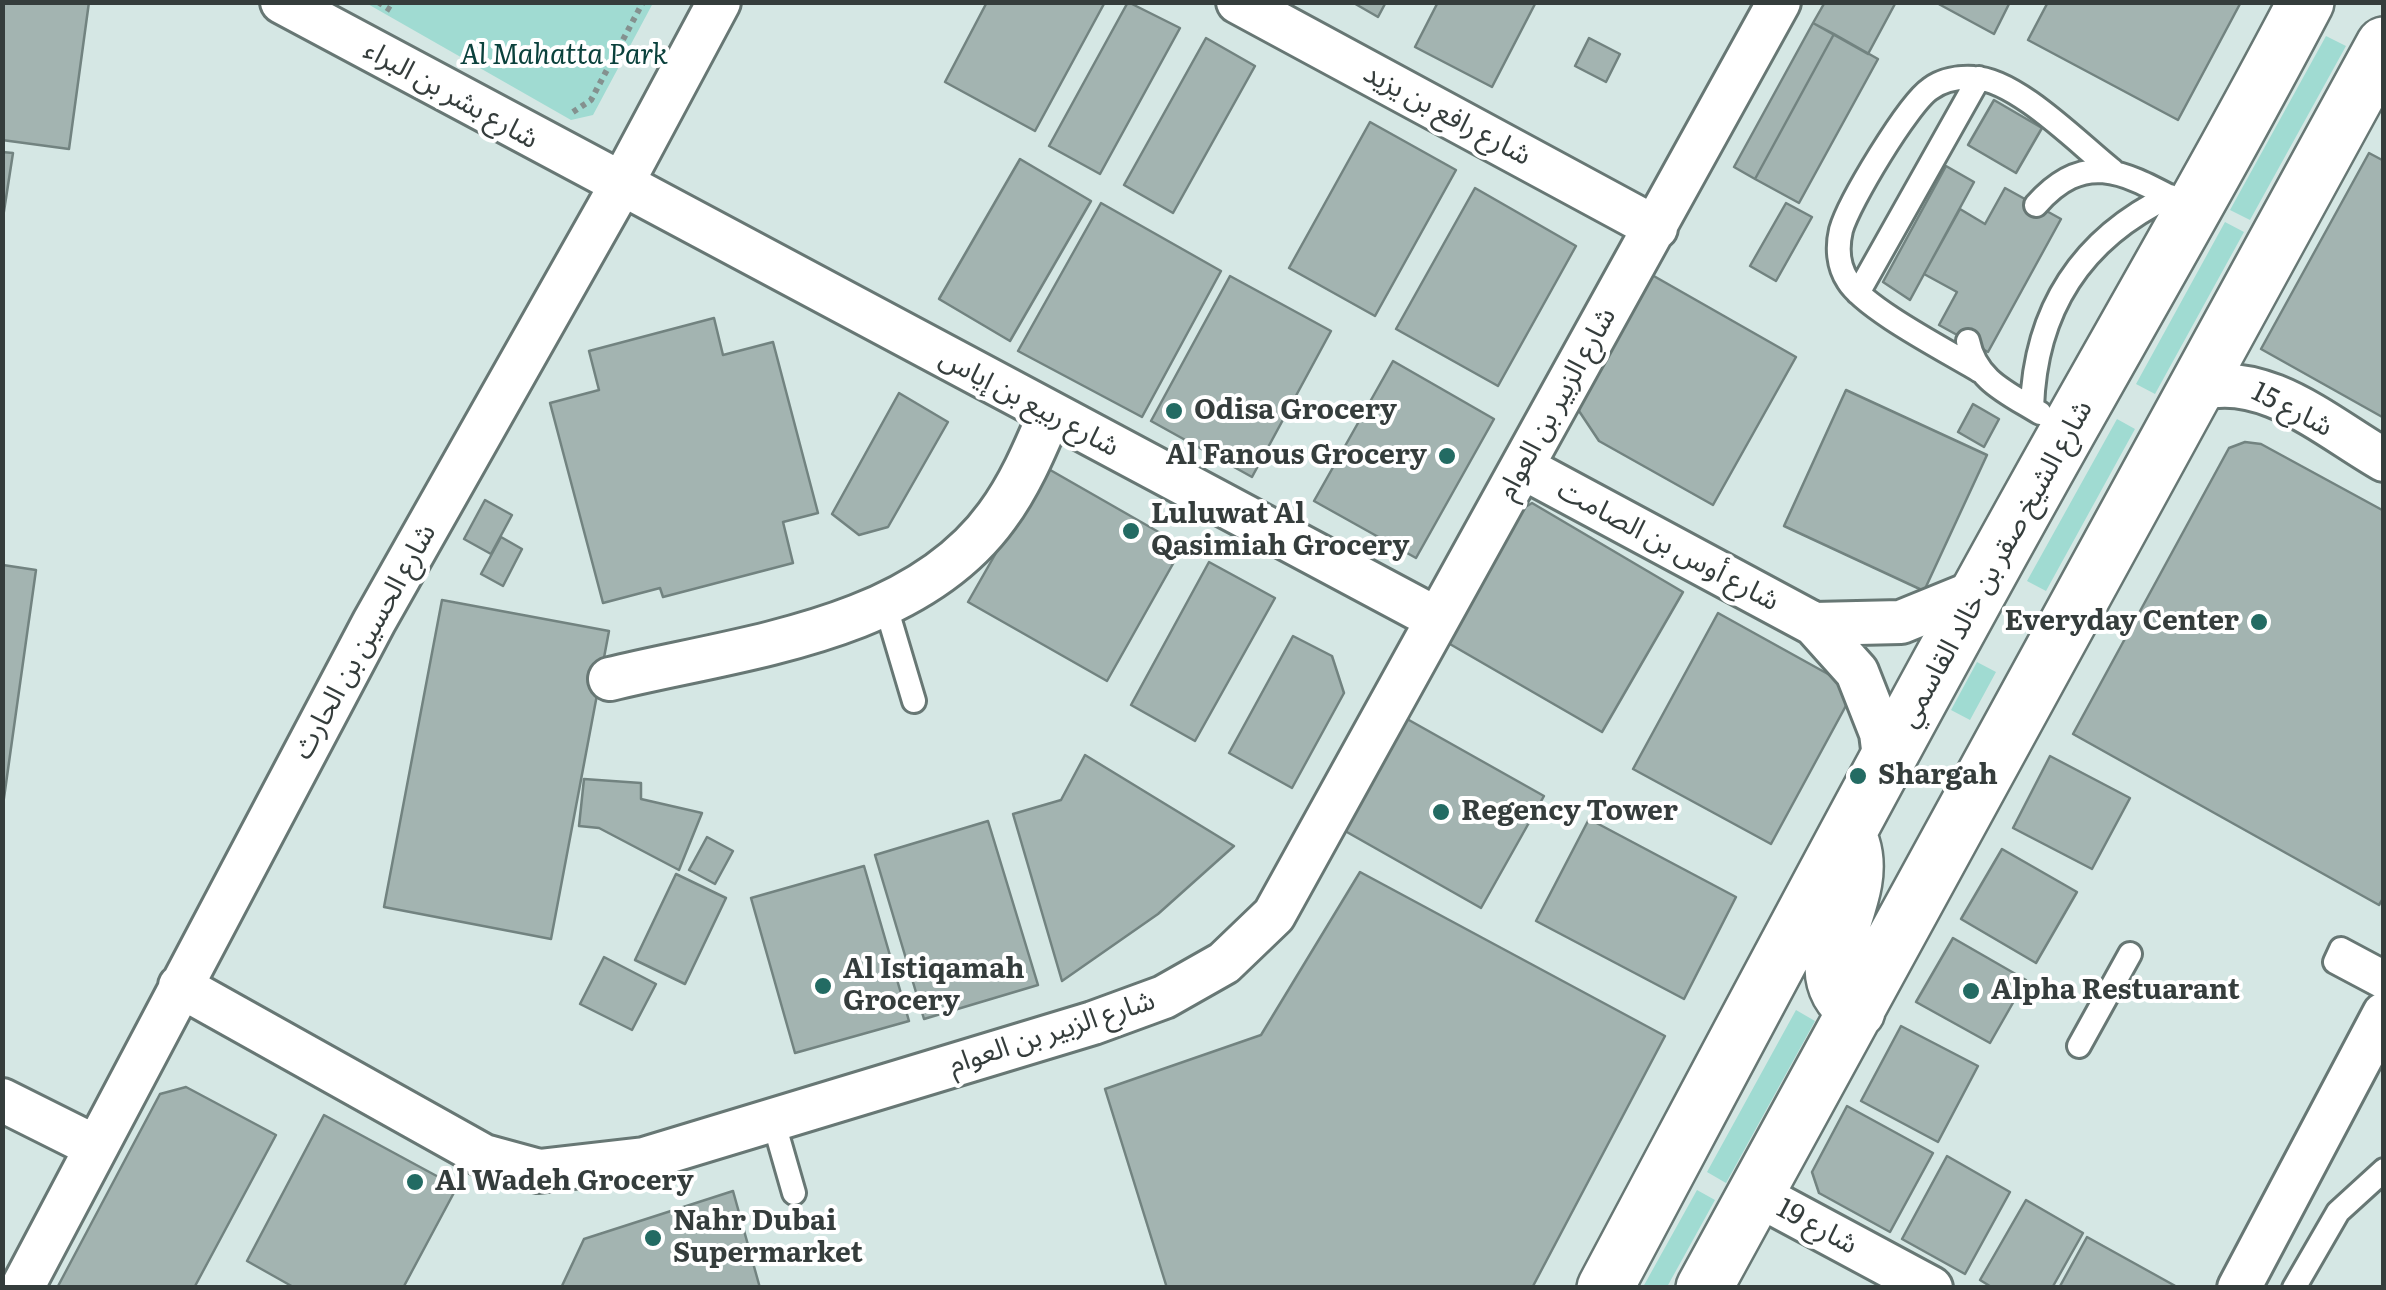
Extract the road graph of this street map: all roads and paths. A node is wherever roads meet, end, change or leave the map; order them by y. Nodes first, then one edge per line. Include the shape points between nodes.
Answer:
1 (282, 2) edge
2 (378, 2) edge
3 (643, 2) edge
4 (719, 2) edge
5 (1238, 2) edge
6 (1779, 2) edge
7 (2306, 2) edge
8 (395, 12) dead end
9 (2384, 45) edge
10 (1979, 78) junction
11 (563, 110) dead end
12 (2112, 170) junction
13 (620, 187) junction
14 (2183, 203) junction
15 (2036, 205) dead end
16 (1656, 228) junction
17 (1858, 293) junction
18 (1968, 341) dead end
19 (1980, 372) junction
20 (2196, 390) junction
21 (1050, 414) junction
22 (2050, 419) junction
23 (2384, 460) edge
24 (1522, 467) junction
25 (1982, 589) junction
26 (886, 607) junction
27 (1437, 619) junction
28 (1814, 624) junction
29 (610, 680) dead end
30 (914, 702) dead end
31 (1885, 765) junction
32 (1848, 833) junction
33 (2130, 954) dead end
34 (2384, 972) edge
35 (180, 986) junction
36 (2384, 988) edge
37 (1856, 1011) junction
38 (2384, 1014) edge
39 (2078, 1046) dead end
40 (2, 1100) edge
41 (773, 1120) junction
42 (96, 1147) junction
43 (2384, 1170) edge
44 (794, 1193) dead end
45 (1756, 1194) junction
46 (22, 1288) edge
47 (1605, 1288) edge
48 (1704, 1288) edge
49 (1931, 1288) edge
50 (2239, 1288) edge
51 (2294, 1288) edge

1 - 13 street, شارع بشر بن البراء
2 - 8 path
3 - 11 path via 586,107
4 - 13 street, شارع الحسين بن الحارث
5 - 16 street, شارع رافع بن يزيد
6 - 16 street, شارع الزبير بن العوام
7 - 14 main road, شارع الشيخ صقر بن خالد القاسمي
9 - 20 main road
10 - 12 lane via 2026,102
10 - 17 lane
10 - 17 lane via 1933,86 1914,102 1846,217 1838,250
12 - 14 lane
12 - 15 lane via 2069,177
13 - 21 street, شارع ربيع بن إياس
13 - 35 street, شارع الحسين بن الحارث via 374,622
14 - 22 main road, شارع الشيخ صقر بن خالد القاسمي
14 - 22 lane via 2112,230 2066,280 2040,341
16 - 24 street, شارع الزبير بن العوام
17 - 19 lane
18 - 19 lane
19 - 22 lane
20 - 23 street, شارع 15 via 2231,383 2266,391
20 - 37 main road
21 - 26 street via 997,517 926,586
21 - 27 street, شارع ربيع بن إياس
22 - 25 main road, شارع الشيخ صقر بن خالد القاسمي
24 - 27 street, شارع الزبير بن العوام
24 - 28 street, شارع أوس بن الصامت
25 - 28 street, شارع أوس بن الصامت via 1901,622
25 - 31 main road, شارع الشيخ صقر بن خالد القاسمي
26 - 29 street
26 - 30 lane
27 - 41 street, شارع الزبير بن العوام via 1274,915 1224,963 1164,997 1094,1023
28 - 31 street, شارع أوس بن الصامت via 1857,672 1881,733
31 - 32 main road, شارع الشيخ صقر بن خالد القاسمي
32 - 37 main road via 1856,888 1830,976
32 - 47 main road, شارع الشيخ صقر بن خالد القاسمي
33 - 39 lane
34 - 36 lane via 2338,955
35 - 41 street, شارع الزبير بن العوام via 455,1143 512,1166 609,1166
35 - 42 street, شارع الحسين بن الحارث
37 - 45 main road
38 - 50 street
40 - 42 street
41 - 44 lane
42 - 46 street, شارع الحسين بن الحارث
43 - 51 lane via 2338,1212
45 - 48 main road
45 - 49 street, شارع 19

